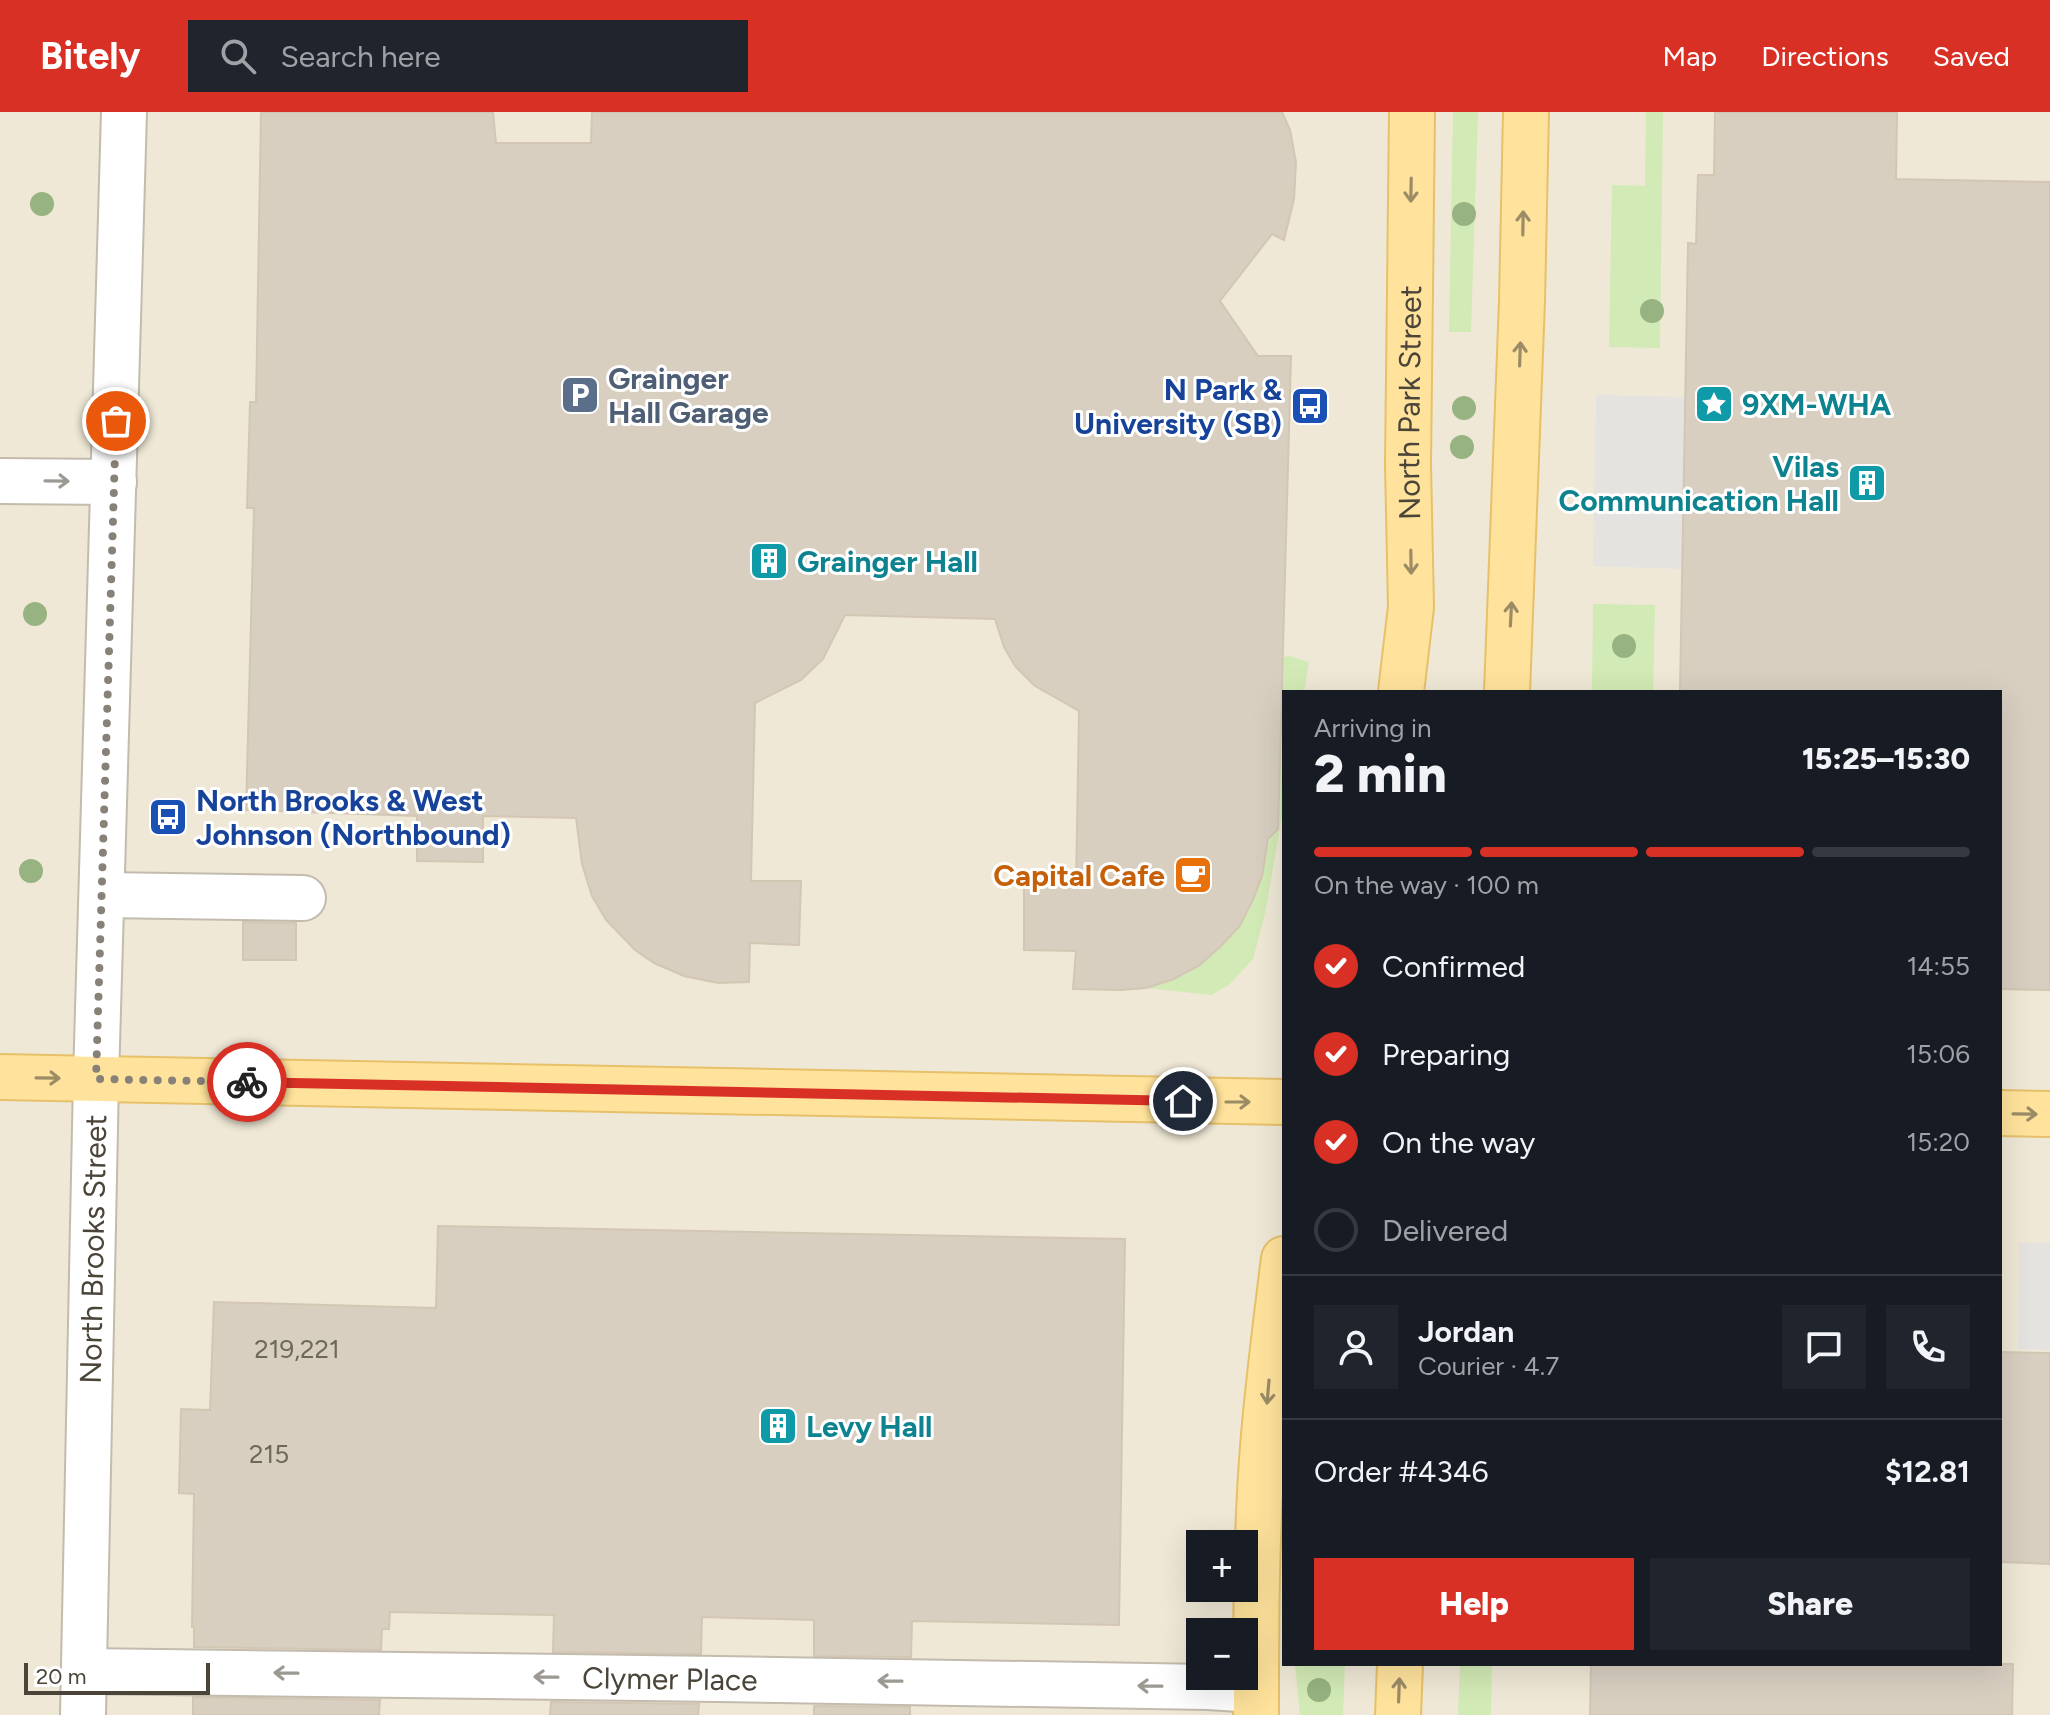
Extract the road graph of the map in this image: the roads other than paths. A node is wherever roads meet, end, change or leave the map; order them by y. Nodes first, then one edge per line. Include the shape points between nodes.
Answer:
1 (124, 112) edge
2 (1412, 112) edge
3 (1526, 112) edge
4 (0, 481) edge
5 (114, 482) junction
6 (1401, 690) edge
7 (1507, 690) edge
8 (103, 895) junction
9 (303, 898) dead end
10 (0, 1077) edge
11 (96, 1079) junction
12 (1282, 1102) edge
13 (2002, 1113) edge
14 (2050, 1114) edge
15 (1282, 1275) edge
16 (1400, 1666) edge
17 (84, 1671) junction
18 (745, 1697) edge
19 (1256, 1702) edge
20 (83, 1715) edge
21 (1398, 1715) edge

1 - 5 street, North Brooks Street
2 -> 6 main road, North Park Street via 1411,607
7 -> 3 main road
4 -> 5 street
5 - 8 street, North Brooks Street
8 - 9 street
8 - 11 street, North Brooks Street
10 -> 11 main road
11 -> 12 main road
11 - 17 street, North Brooks Street
13 -> 14 main road
15 -> 19 main road via 1258,1522
21 -> 16 main road
18 -> 17 street, Clymer Place
17 - 20 street, North Brooks Street
19 -> 18 street, Clymer Place via 1192,1686

